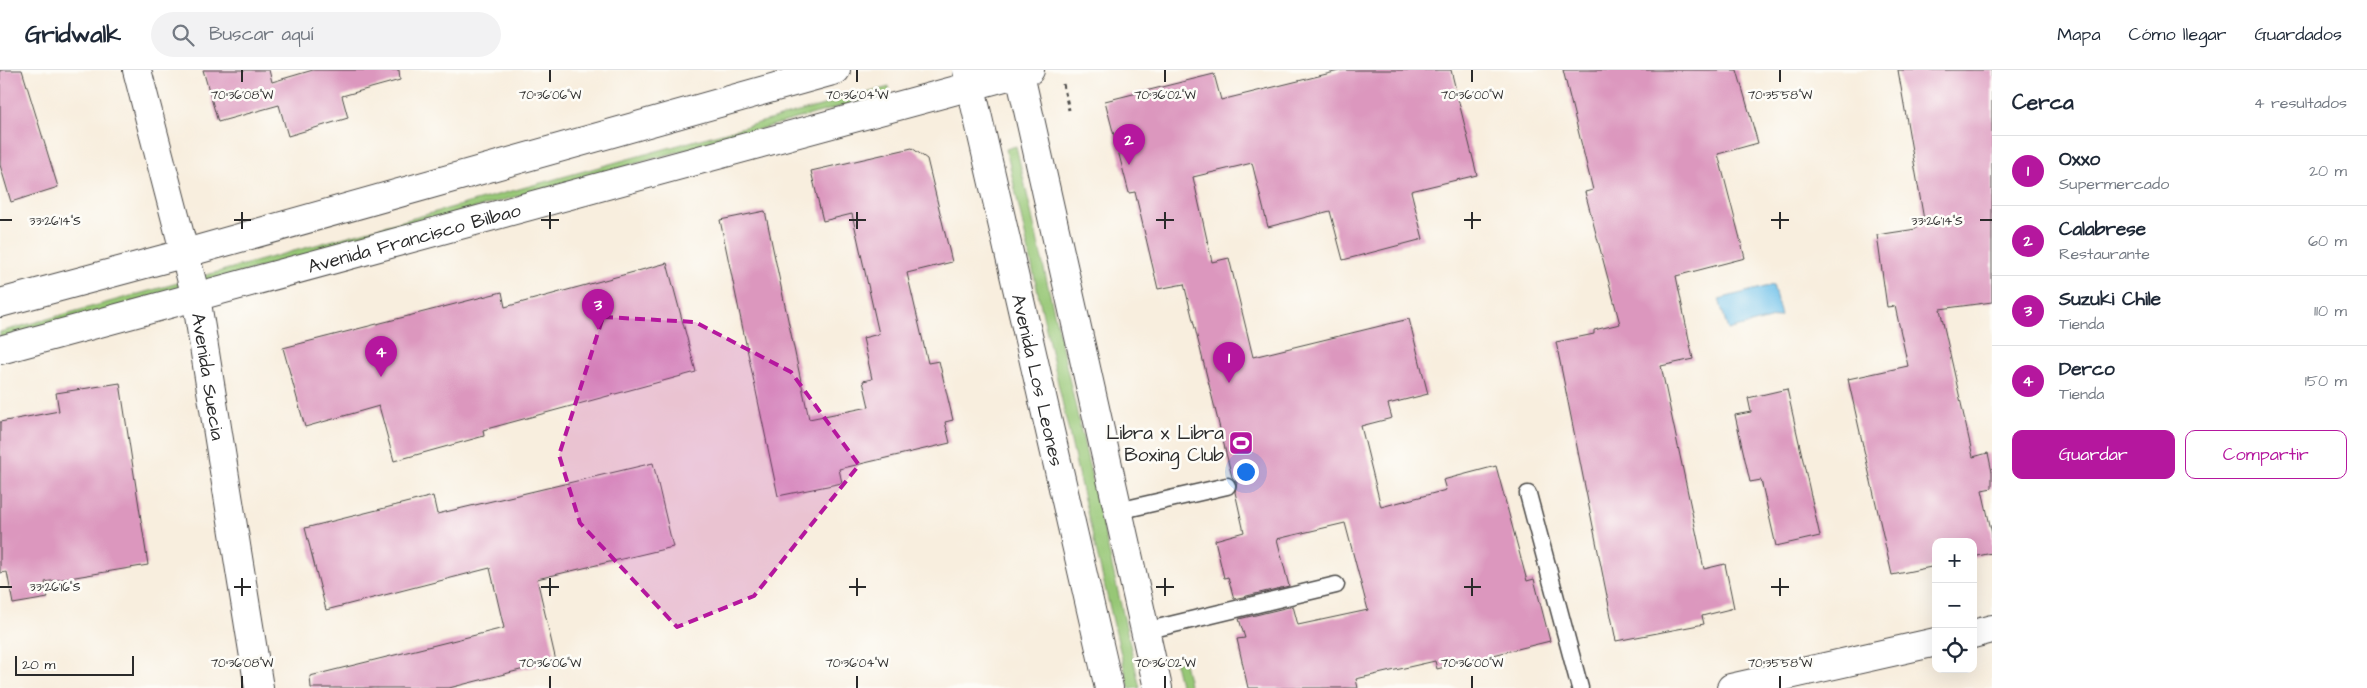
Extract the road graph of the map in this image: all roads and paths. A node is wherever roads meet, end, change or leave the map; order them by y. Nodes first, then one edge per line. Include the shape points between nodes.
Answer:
1 (137, 70) edge
2 (836, 70) edge
3 (1023, 71) edge
4 (969, 78) edge
5 (1062, 78) dead end
6 (1069, 110) dead end
7 (186, 253) junction
8 (196, 297) junction
9 (0, 303) edge
10 (0, 350) edge
11 (1227, 486) dead end
12 (1528, 494) dead end
13 (1118, 511) junction
14 (1336, 585) dead end
15 (1992, 629) edge
16 (1145, 632) junction
17 (1977, 633) edge
18 (1932, 643) edge
19 (259, 688) edge
20 (1109, 688) edge
21 (1158, 688) edge
22 (1580, 688) edge
23 (1731, 688) edge

1 - 7 main road, Avenida Suecia
2 - 7 main road
3 - 4 main road, Avenida Francisco Bilbao
3 - 13 main road
4 - 8 main road, Avenida Francisco Bilbao
4 - 20 main road, Avenida Los Leones
5 - 6 path
7 - 8 main road, Avenida Suecia
7 - 9 main road
8 - 10 main road, Avenida Francisco Bilbao
8 - 19 main road, Avenida Suecia
11 - 13 lane
12 - 22 lane
13 - 16 main road
14 - 16 lane
15 - 17 main road
16 - 21 main road
18 - 23 main road

